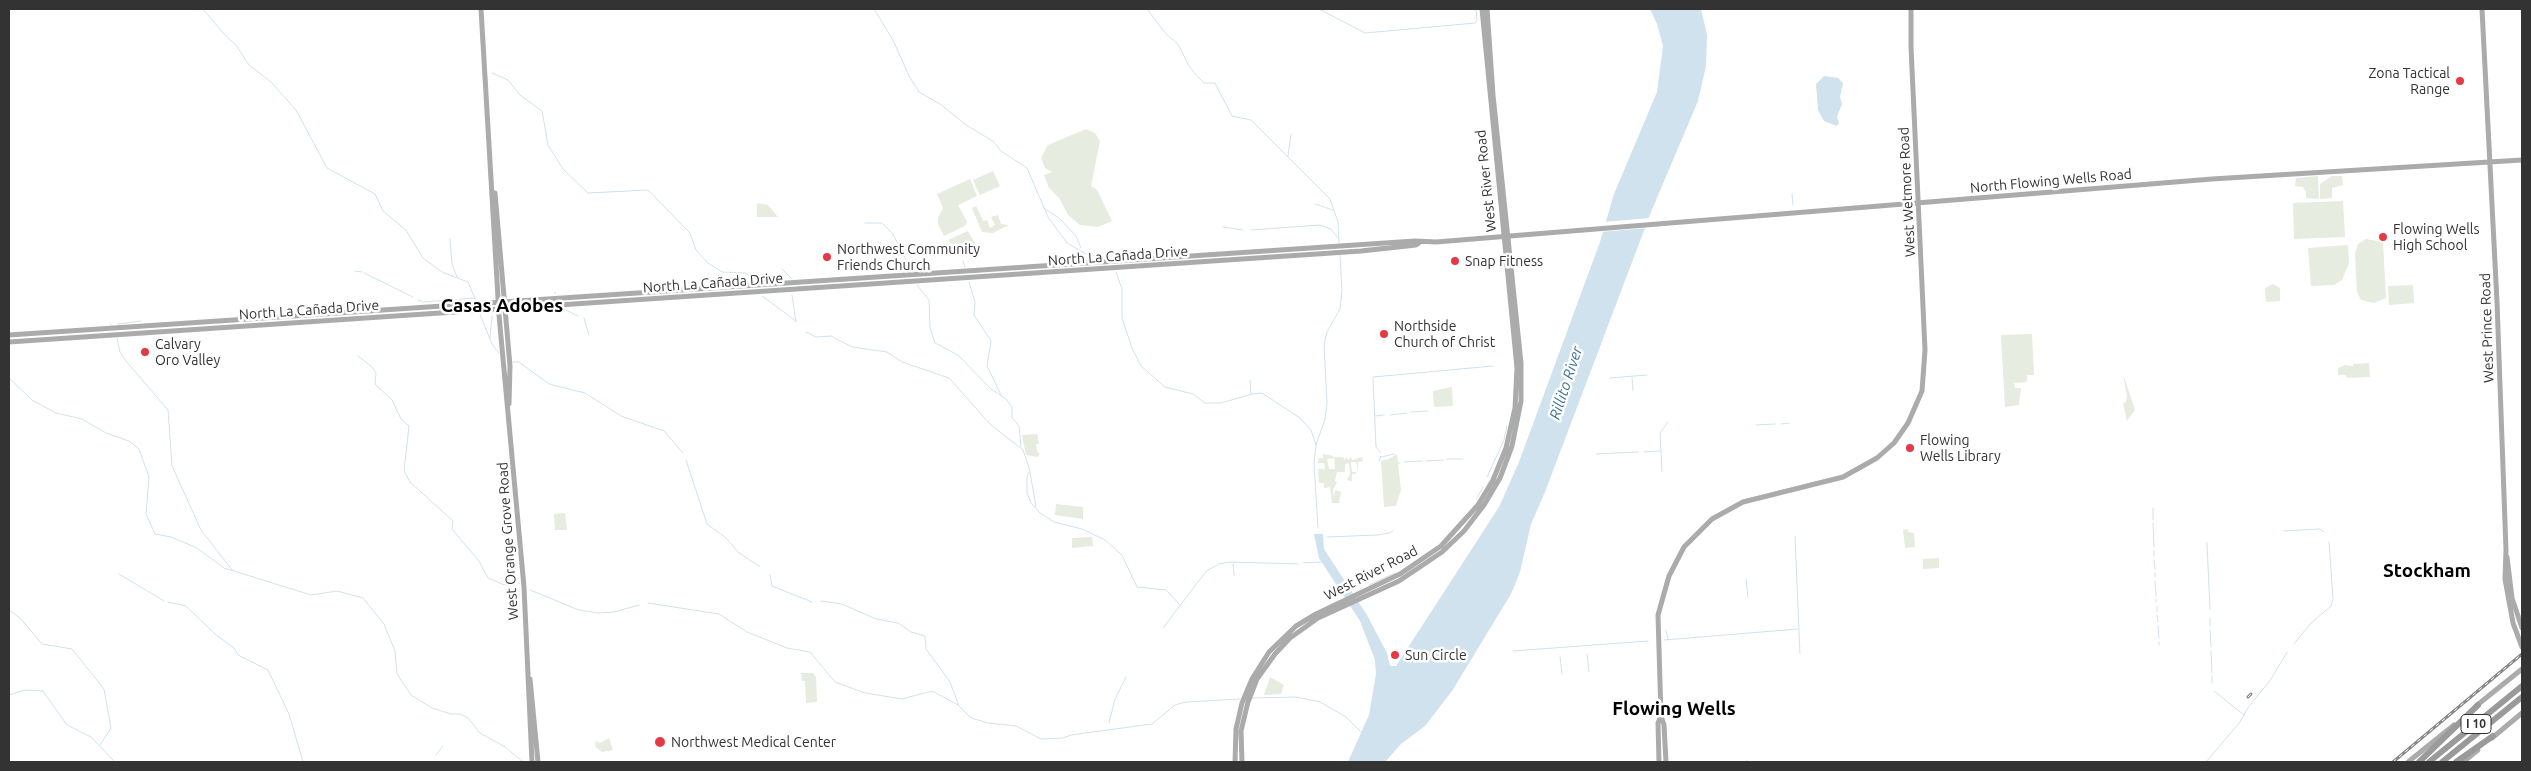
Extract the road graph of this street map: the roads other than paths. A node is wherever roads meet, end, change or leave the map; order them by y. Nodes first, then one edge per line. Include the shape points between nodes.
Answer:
1 (481, 9) edge
2 (1482, 9) edge
3 (1487, 9) edge
4 (1912, 9) edge
5 (2482, 9) edge
6 (2522, 160) edge
7 (2491, 162) junction
8 (492, 178) junction
9 (1920, 203) junction
10 (1582, 229) joint
11 (1505, 236) junction
12 (1339, 250) junction
13 (505, 302) junction
14 (499, 303) junction
15 (506, 309) junction
16 (499, 310) junction
17 (9, 335) edge
18 (9, 342) edge
19 (509, 408) junction
20 (2507, 556) junction
21 (2522, 628) edge
22 (2522, 647) edge
23 (2522, 668) edge
24 (529, 674) junction
25 (2522, 686) edge
26 (2522, 697) edge
27 (1246, 700) junction
28 (2478, 705) junction
29 (2522, 713) edge
30 (1661, 716) junction
31 (2494, 736) junction
32 (532, 762) edge
33 (538, 762) edge
34 (1235, 762) edge
35 (1242, 762) edge
36 (1660, 762) edge
37 (1666, 762) edge
38 (2408, 762) edge
39 (2419, 762) edge
40 (2429, 762) edge
41 (2442, 762) edge
42 (2456, 762) edge
43 (2462, 762) edge

1 - 8 main road, West Orange Grove Road
2 - 11 main road, West River Road
3 - 11 main road, West River Road
4 - 9 main road, West Wetmore Road via 1911,55
5 - 7 main road, West Prince Road
6 - 7 main road, North Flowing Wells Road
7 - 9 main road, North Flowing Wells Road via 2208,179
7 - 20 main road, West Prince Road
8 - 13 main road, West Orange Grove Road via 497,201
8 - 14 main road, West Orange Grove Road
9 - 10 main road, North Flowing Wells Road
9 - 30 main road, West Wetmore Road via 1924,374 1922,391 1910,421 1894,443 1877,458 1843,477 1743,502 1712,520 1684,547 1669,576 1658,615
10 - 11 main road, North La Cañada Drive
11 - 12 main road, North La Cañada Drive via 1414,241
11 - 27 main road, West River Road via 1522,369 1520,407 1512,446 1495,487 1472,521 1437,556 1318,618 1290,638 1264,669
12 - 13 main road, North La Cañada Drive
12 - 15 main road, North La Cañada Drive
13 - 14 main road, North La Cañada Drive
13 - 15 main road, West Orange Grove Road
14 - 16 main road, West Orange Grove Road
14 - 17 main road, North La Cañada Drive
15 - 16 main road, North La Cañada Drive
15 - 19 main road, West Orange Grove Road
16 - 18 main road, North La Cañada Drive
16 - 19 main road, West Orange Grove Road
19 - 24 main road, West Orange Grove Road
20 - 21 main road, West Prince Road via 2512,598
20 - 22 main road, West Prince Road via 2506,591
23 - 28 main road
24 - 32 main road, West Orange Grove Road
24 - 33 main road, West Orange Grove Road
25 - 40 highway, I 10
26 - 41 highway, I 10
27 - 34 main road, West River Road via 1236,730
27 - 35 main road, West River Road via 1241,736
28 - 38 main road
28 - 39 highway
29 - 31 main road
30 - 36 main road via 1658,723
30 - 37 main road
31 - 42 highway
31 - 43 main road

